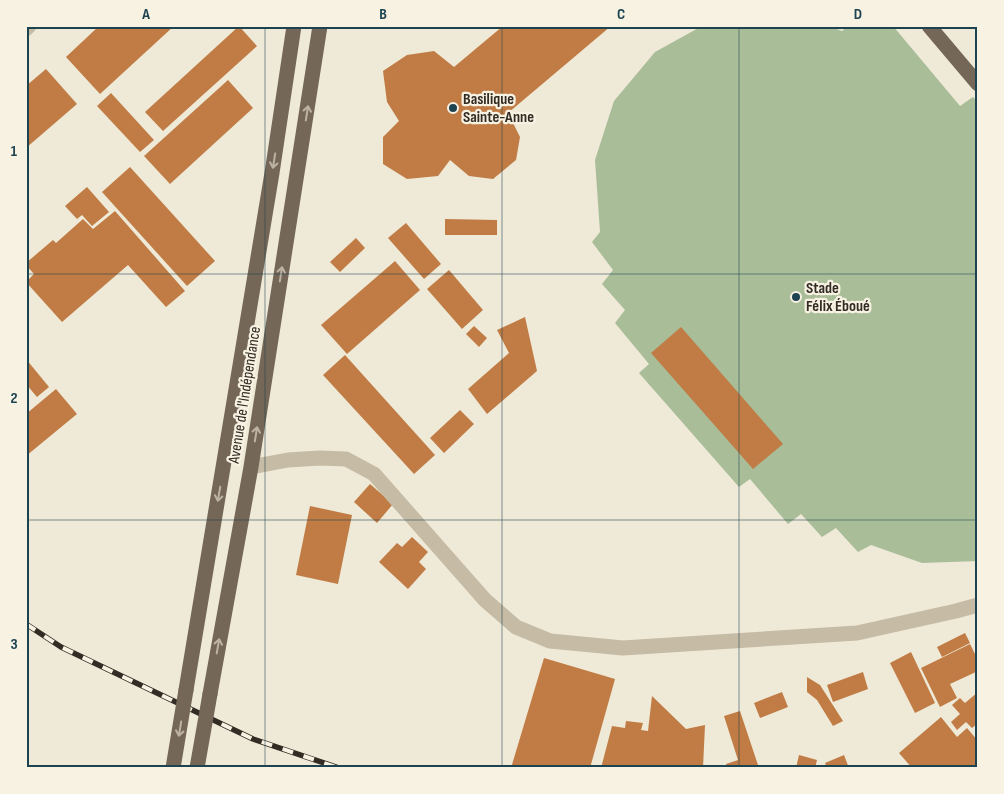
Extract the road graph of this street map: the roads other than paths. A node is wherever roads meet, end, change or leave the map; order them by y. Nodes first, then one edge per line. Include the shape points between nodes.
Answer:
1 (30, 26) edge
2 (294, 26) edge
3 (320, 26) edge
4 (929, 26) edge
5 (26, 29) edge
6 (978, 84) edge
7 (251, 468) junction
8 (978, 605) edge
9 (173, 768) edge
10 (197, 768) edge

1 - 5 street
2 -> 9 main road, Avenue de l'Indépendance, bridge
7 -> 3 main road, Avenue de l'Indépendance
4 - 6 main road
7 - 8 street via 288,460 320,458 346,460 374,474 485,600 516,627 550,641 623,648 857,633
10 -> 7 main road, Avenue de l'Indépendance, bridge

